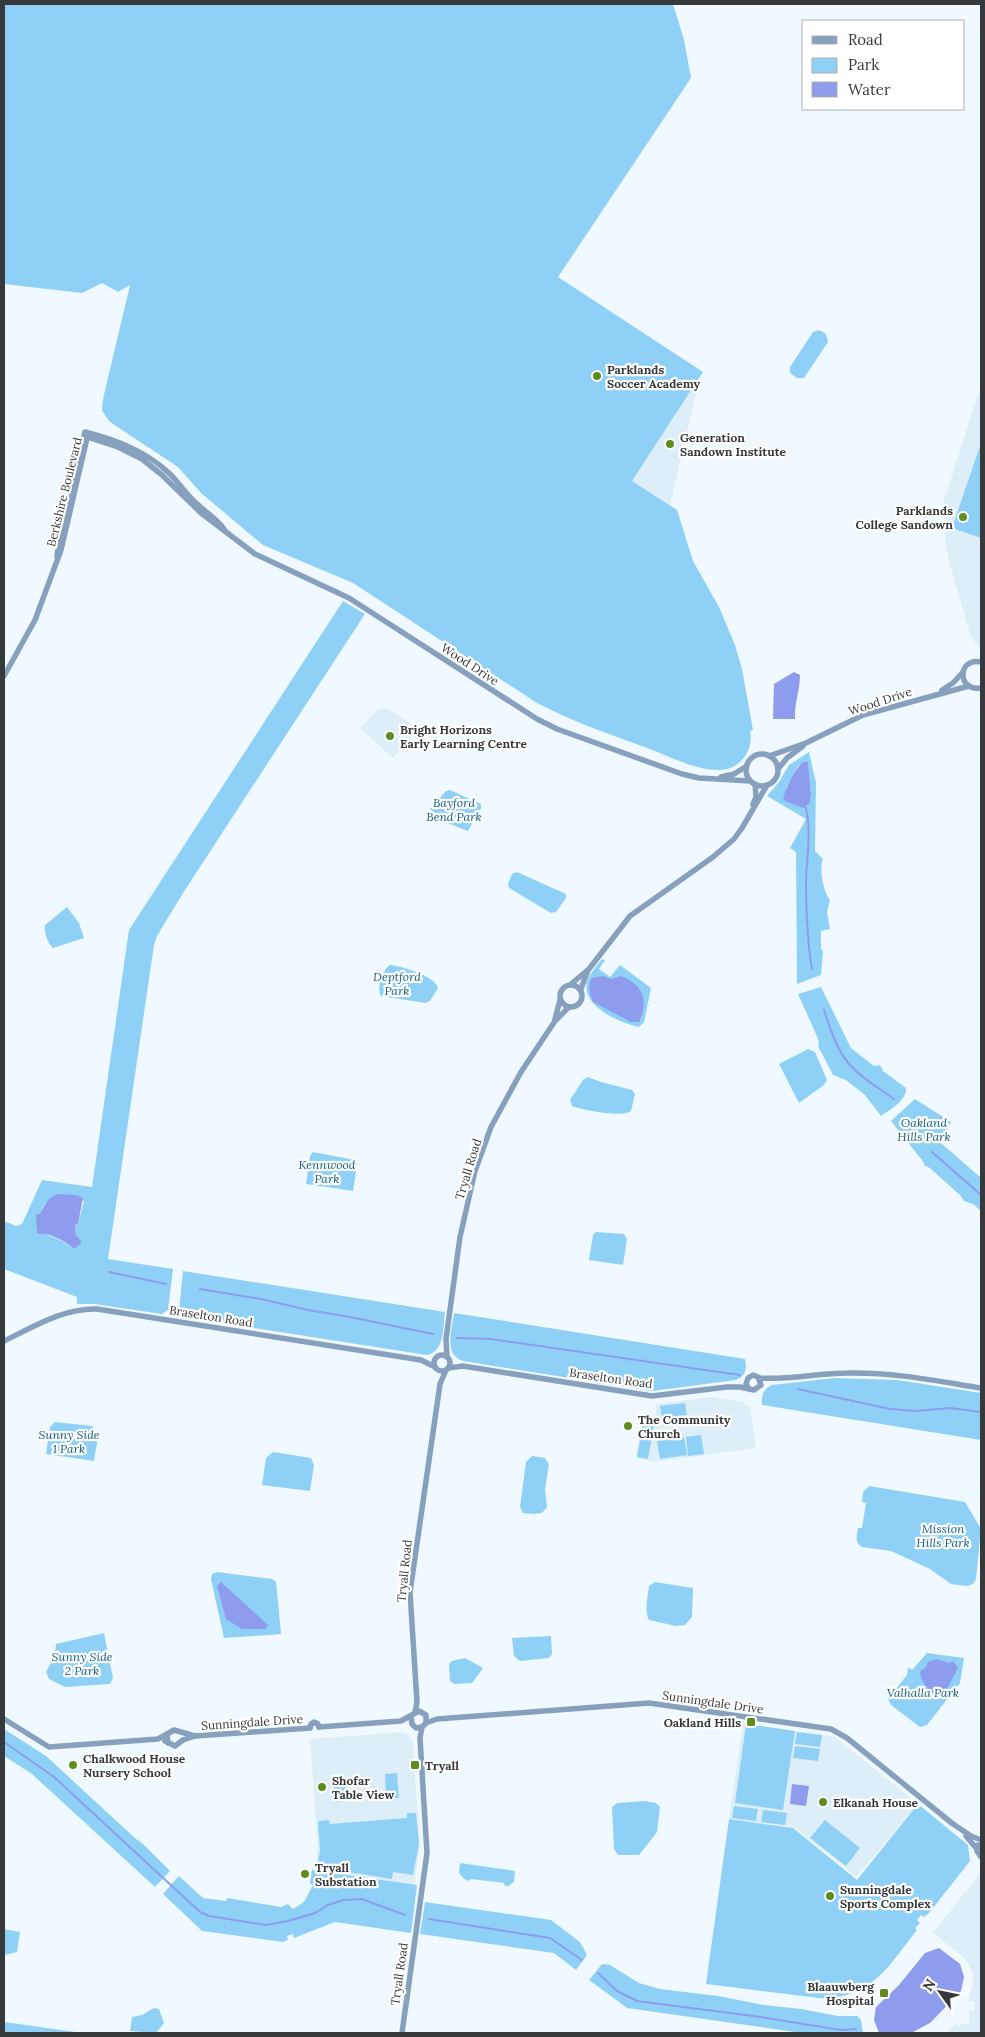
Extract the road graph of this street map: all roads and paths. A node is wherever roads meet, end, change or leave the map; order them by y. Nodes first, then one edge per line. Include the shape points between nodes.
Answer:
1 (86, 434) joint
2 (981, 662) edge
3 (964, 672) junction
4 (4, 676) edge
5 (969, 686) junction
6 (981, 688) edge
7 (934, 695) junction
8 (806, 743) junction
9 (769, 756) junction
10 (747, 766) junction
11 (778, 769) junction
12 (717, 779) junction
13 (752, 783) junction
14 (767, 785) junction
15 (749, 815) junction
16 (588, 969) junction
17 (571, 984) junction
18 (580, 989) junction
19 (560, 1000) junction
20 (569, 1007) junction
21 (555, 1021) junction
22 (446, 1339) junction
23 (4, 1341) edge
24 (438, 1356) junction
25 (448, 1358) junction
26 (421, 1360) junction
27 (463, 1366) junction
28 (436, 1368) junction
29 (447, 1369) junction
30 (760, 1378) junction
31 (747, 1379) junction
32 (778, 1380) junction
33 (440, 1384) junction
34 (727, 1387) junction
35 (760, 1387) junction
36 (981, 1388) edge
37 (749, 1389) junction
38 (417, 1702) junction
39 (413, 1714) junction
40 (424, 1714) junction
41 (4, 1719) edge
42 (437, 1719) junction
43 (401, 1721) junction
44 (424, 1725) junction
45 (414, 1726) junction
46 (180, 1731) junction
47 (167, 1734) junction
48 (195, 1736) junction
49 (420, 1738) junction
50 (158, 1739) junction
51 (183, 1740) junction
52 (168, 1743) junction
53 (953, 1824) junction
54 (981, 1841) edge
55 (977, 1849) junction
56 (981, 1857) edge
57 (402, 2033) edge

1 - 4 street, Berkshire Boulevard via 57,556 35,620
1 - 12 street, Wood Drive via 120,442 152,460 227,533 258,556 356,602 544,723 682,774
2 - 3 street, Wood Drive via 970,662
3 - 5 street
3 - 7 street, Wood Drive
5 - 6 street
5 - 7 street, Wood Drive
7 - 8 street, Wood Drive via 863,715
8 - 9 street, Wood Drive
8 - 11 street, Wood Drive via 786,758
9 - 10 street via 755,756
9 - 11 street
10 - 12 street, Wood Drive
10 - 13 street via 746,775
11 - 14 street via 775,779
12 - 13 street, Wood Drive
13 - 14 street
13 - 15 street via 756,797
14 - 15 street
15 - 16 street via 738,834 722,850 630,916
16 - 17 street
16 - 18 street
17 - 18 street
17 - 19 street via 561,990
18 - 20 street via 583,996 580,1002
19 - 20 street
19 - 21 street, Tryall Road
20 - 21 street, Tryall Road
21 - 22 street, Tryall Road via 521,1072 491,1127 475,1171 460,1237
22 - 24 street, Tryall Road
22 - 25 street, Tryall Road
23 - 26 street, Braselton Road via 62,1314 97,1309
24 - 25 street
24 - 26 street, Braselton Road
24 - 28 street via 434,1362
25 - 27 street, Braselton Road
25 - 29 street
26 - 28 street, Braselton Road
27 - 29 street, Braselton Road
27 - 34 street, Braselton Road via 652,1396
28 - 29 street via 441,1371
28 - 33 street, Tryall Road
29 - 33 street, Tryall Road
30 - 31 street via 752,1375
30 - 32 street
30 - 35 street
31 - 34 street, Braselton Road
31 - 37 street
32 - 35 street
32 - 36 street via 830,1373 868,1373
33 - 38 street, Tryall Road via 410,1592
34 - 37 street, Braselton Road
35 - 37 street
38 - 39 street, Tryall Road
38 - 40 street, Tryall Road
39 - 40 street, Sunningdale Drive
39 - 43 street, Sunningdale Drive
39 - 45 street, Tryall Road
40 - 42 street, Sunningdale Drive
40 - 44 street, Tryall Road
41 - 50 street via 49,1747
42 - 44 street, Sunningdale Drive
42 - 53 street, Sunningdale Drive via 649,1703 831,1729 847,1738
43 - 45 street, Sunningdale Drive
43 - 48 street, Sunningdale Drive via 319,1727 314,1722 310,1728
44 - 45 street, Sunningdale Drive
44 - 49 street, Tryall Road
45 - 49 street, Tryall Road
46 - 47 street
46 - 48 street, Sunningdale Drive
46 - 51 street
47 - 50 street
47 - 52 street
48 - 51 street, Sunningdale Drive
49 - 57 street, Tryall Road via 427,1853
50 - 52 street
51 - 52 street via 175,1746
53 - 54 street, Sunningdale Drive
53 - 55 street, Sunningdale Drive
54 - 55 street
55 - 56 street, Sunningdale Drive

